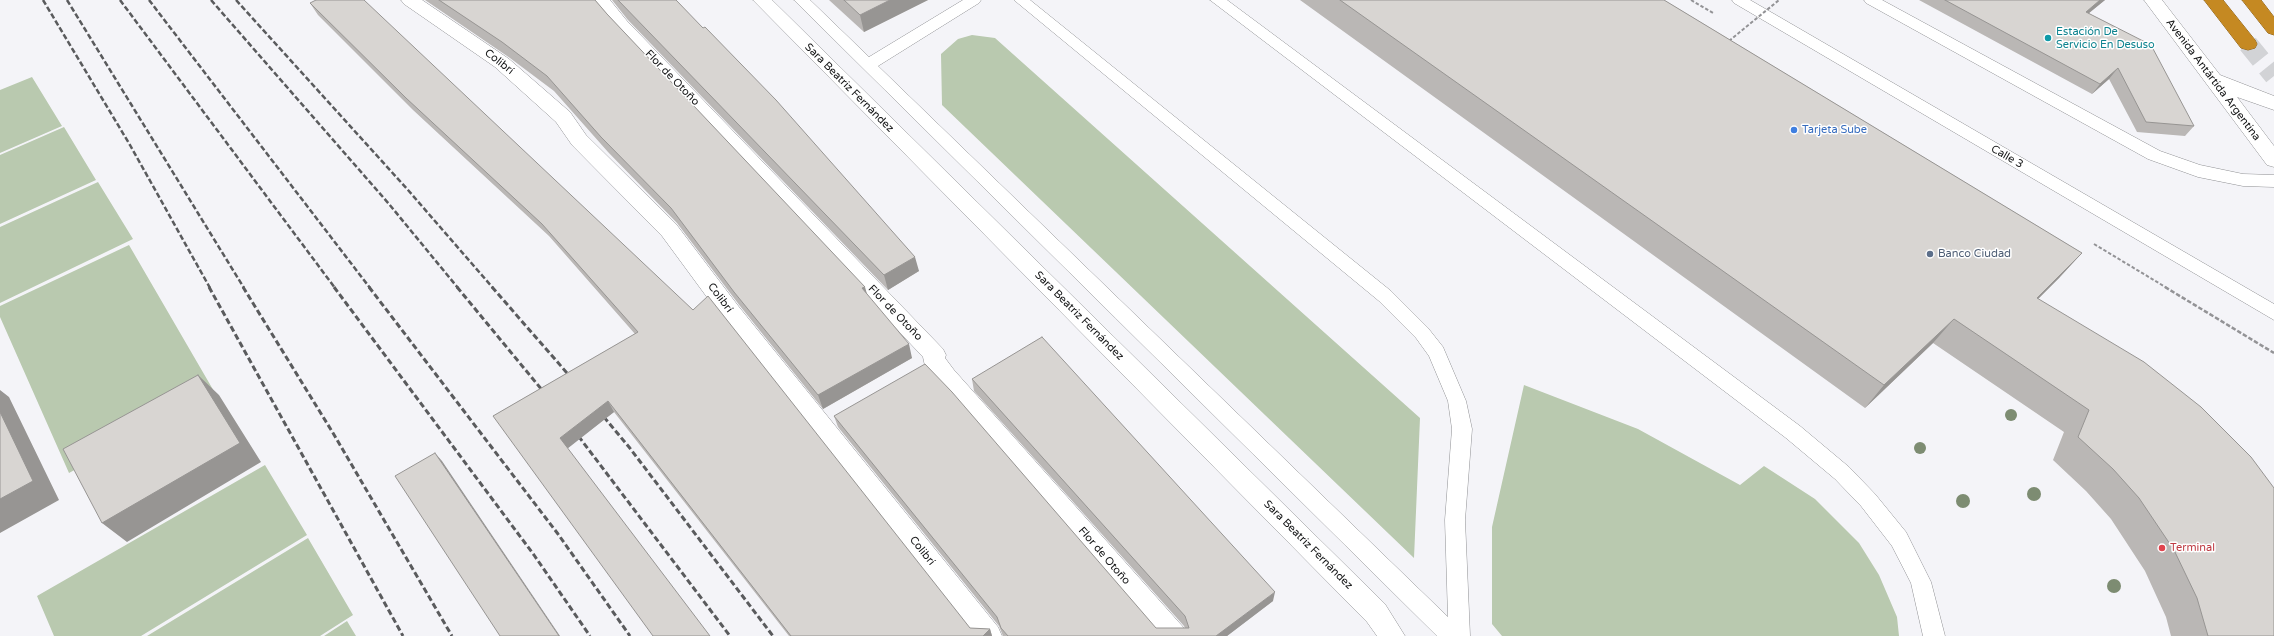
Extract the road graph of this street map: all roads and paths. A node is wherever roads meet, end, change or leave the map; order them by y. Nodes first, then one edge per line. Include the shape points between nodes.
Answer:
1 (410, 0) edge
2 (600, 0) edge
3 (762, 0) edge
4 (801, 0) edge
5 (974, 0) edge
6 (1021, 0) edge
7 (1217, 0) edge
8 (1739, 0) edge
9 (1779, 0) edge
10 (1871, 0) edge
11 (2153, 0) edge
12 (2213, 0) edge
13 (2251, 0) edge
14 (2274, 29) edge
15 (1725, 44) edge
16 (2248, 44) tunnel mouth
17 (868, 65) junction
18 (2214, 79) junction
19 (2274, 103) edge
20 (2274, 160) edge
21 (2274, 181) edge
22 (2274, 313) edge
23 (933, 359) junction
24 (913, 371) edge
25 (840, 413) edge
26 (820, 424) junction
27 (990, 636) edge
28 (1174, 636) edge
29 (1392, 636) edge
30 (1452, 636) edge
31 (1459, 636) edge
32 (1934, 636) edge

1 - 26 street, Colibrí via 502,63 563,117 579,140 669,230 731,313
2 - 23 street, Flor de Otoño via 935,355
3 - 29 street, Sara Beatriz Fernández via 1371,608
4 - 17 lane
5 - 17 lane
6 - 31 lane via 1385,296 1437,352 1457,401 1462,429 1455,520
7 - 32 lane via 1809,445 1842,473 1868,500 1899,539 1921,582
8 - 22 lane, Calle 3
9 - 15 path, bridge
10 - 21 lane via 2126,141 2178,165 2237,179
11 - 18 street, Avenida Antártida Argentina
12 - 16 highway
13 - 14 highway
17 - 30 lane
18 - 19 street via 2258,99
18 - 20 street, Avenida Antártida Argentina
23 - 24 street
23 - 28 street, Flor de Otoño
25 - 26 street
26 - 27 street, Colibrí

